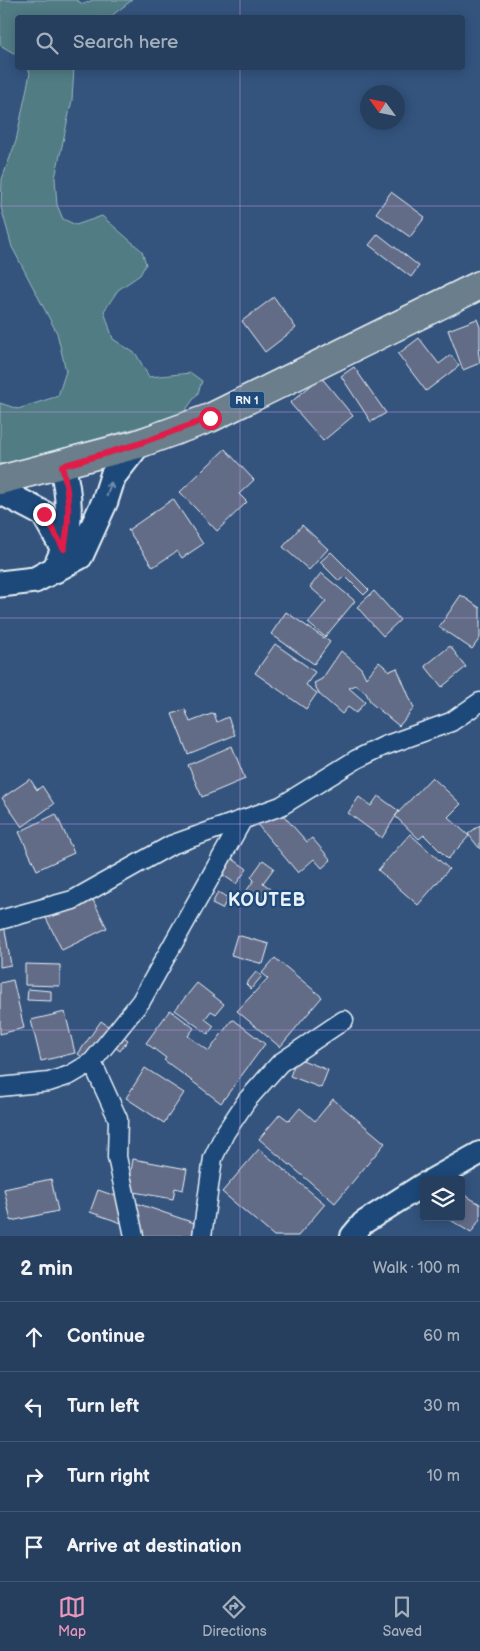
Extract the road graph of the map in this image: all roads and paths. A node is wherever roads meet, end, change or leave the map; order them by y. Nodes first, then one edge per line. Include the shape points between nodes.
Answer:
1 (480, 286) edge
2 (138, 444) junction
3 (70, 464) junction
4 (0, 480) edge
5 (0, 491) edge
6 (68, 554) junction
7 (0, 584) edge
8 (480, 702) edge
9 (243, 819) junction
10 (0, 920) edge
11 (344, 1020) dead end
12 (92, 1062) junction
13 (0, 1087) edge
14 (480, 1152) edge
15 (439, 1176) edge
16 (420, 1187) edge
17 (134, 1236) edge
18 (202, 1236) edge
19 (352, 1236) edge

1 - 2 main road, RN 1 via 210,418
2 - 3 main road, RN 1
6 -> 2 main road via 113,476
3 - 4 main road, RN 1
3 - 6 main road via 89,510
5 - 6 main road via 44,514
6 - 7 main road via 35,580
8 - 9 street via 450,722 384,746 281,806
9 - 10 street via 171,845 73,900
9 - 12 street via 141,1001
11 - 18 street via 280,1063 247,1100 231,1124 213,1158
12 - 13 street via 70,1075 49,1082
12 - 17 street via 118,1119 117,1156
14 - 15 street
16 - 19 street via 363,1223

